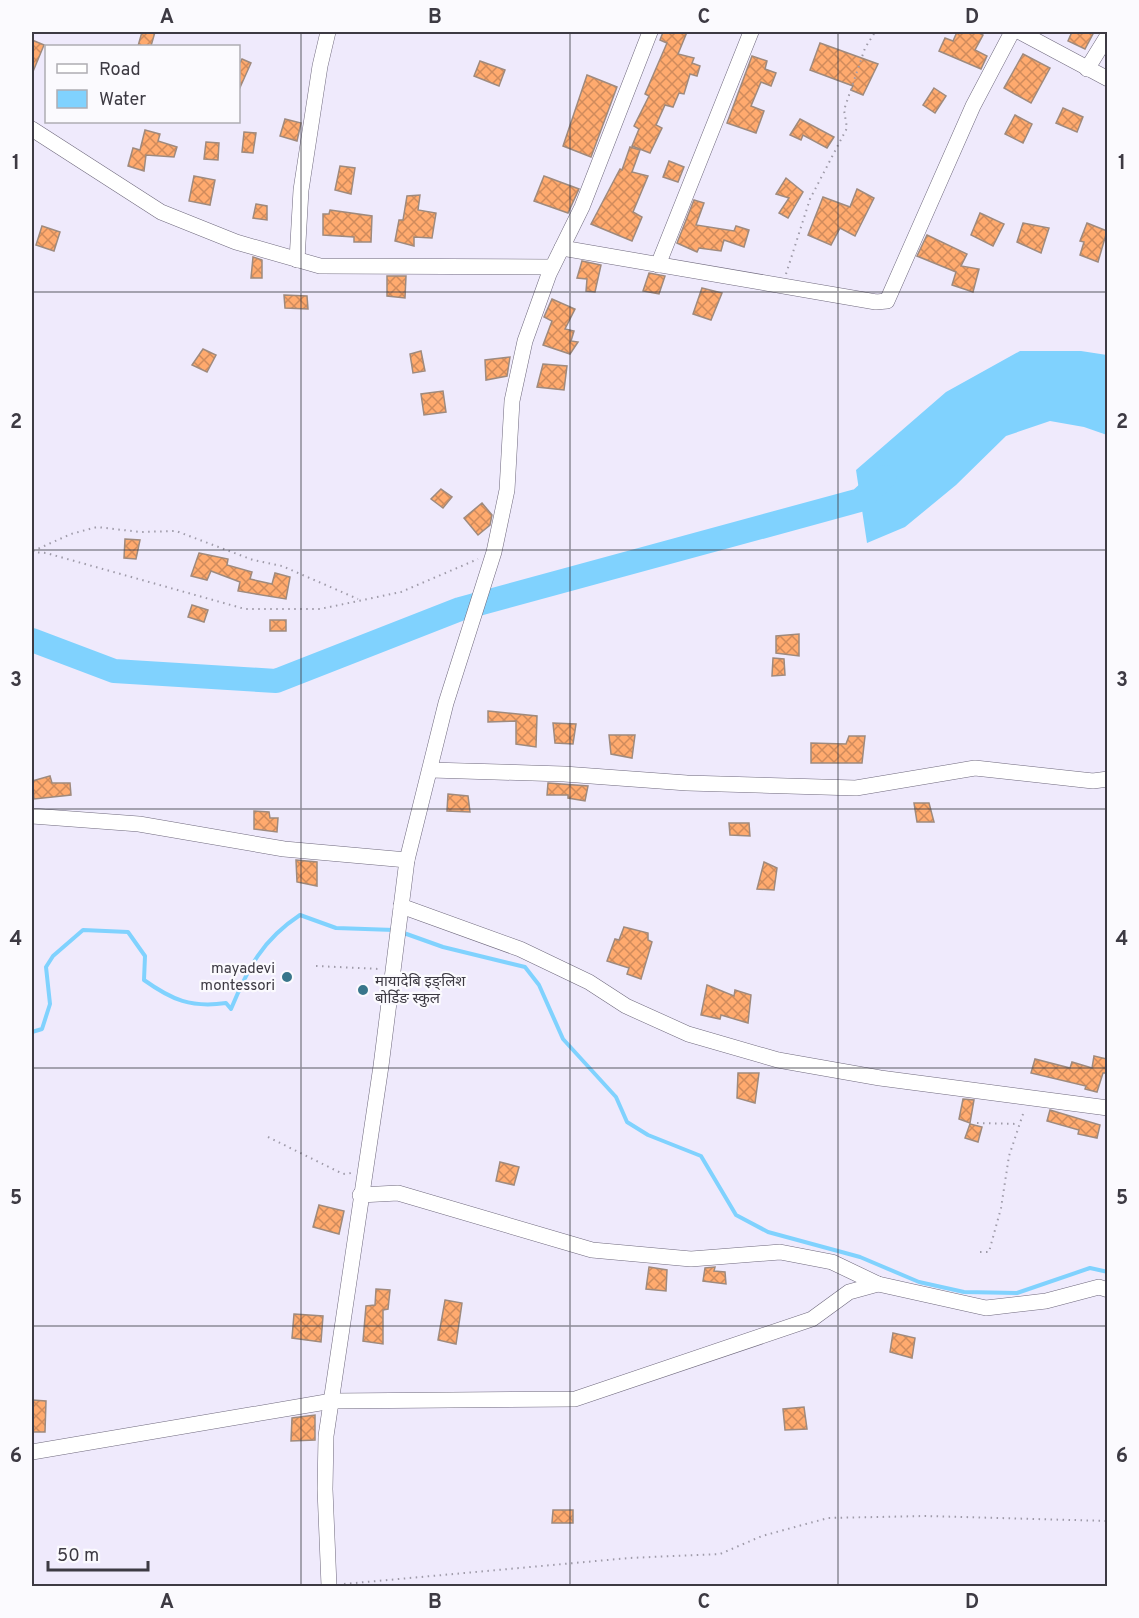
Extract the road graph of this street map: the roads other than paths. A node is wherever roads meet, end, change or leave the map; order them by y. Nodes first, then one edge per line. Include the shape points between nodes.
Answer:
1 (328, 32) edge
2 (650, 32) edge
3 (751, 32) edge
4 (1012, 32) edge
5 (1020, 32) edge
6 (1107, 35) edge
7 (1087, 69) junction
8 (1107, 79) edge
9 (32, 129) edge
10 (562, 248) junction
11 (297, 260) junction
12 (658, 265) junction
13 (552, 267) junction
14 (431, 770) junction
15 (1107, 779) edge
16 (32, 816) edge
17 (406, 860) junction
18 (400, 912) junction
19 (1107, 1107) edge
20 (360, 1194) junction
21 (878, 1284) junction
22 (1107, 1290) edge
23 (332, 1401) junction
24 (32, 1452) edge
25 (329, 1586) edge

1 - 11 street via 300,190
2 - 10 street via 582,207
3 - 12 street
4 - 12 street via 973,106 887,301
5 - 7 street
6 - 7 street
7 - 8 street
9 - 11 street via 161,212 236,242
10 - 12 street
10 - 13 street
11 - 13 street via 320,266 376,268
13 - 14 street via 522,351 513,400 507,490 492,560 446,703
14 - 15 street via 856,788 975,768 1093,781
14 - 17 street
16 - 17 street via 139,824 284,849
17 - 18 street
18 - 19 street via 520,949 590,982 626,1006 688,1034 778,1060 880,1078
18 - 20 street
20 - 21 street via 398,1192 592,1250 691,1258 780,1252 832,1262
20 - 23 street
21 - 22 street via 986,1308 1046,1301 1099,1287
21 - 23 street via 849,1292 812,1319 575,1399
23 - 24 street
23 - 25 street via 326,1436 325,1489

